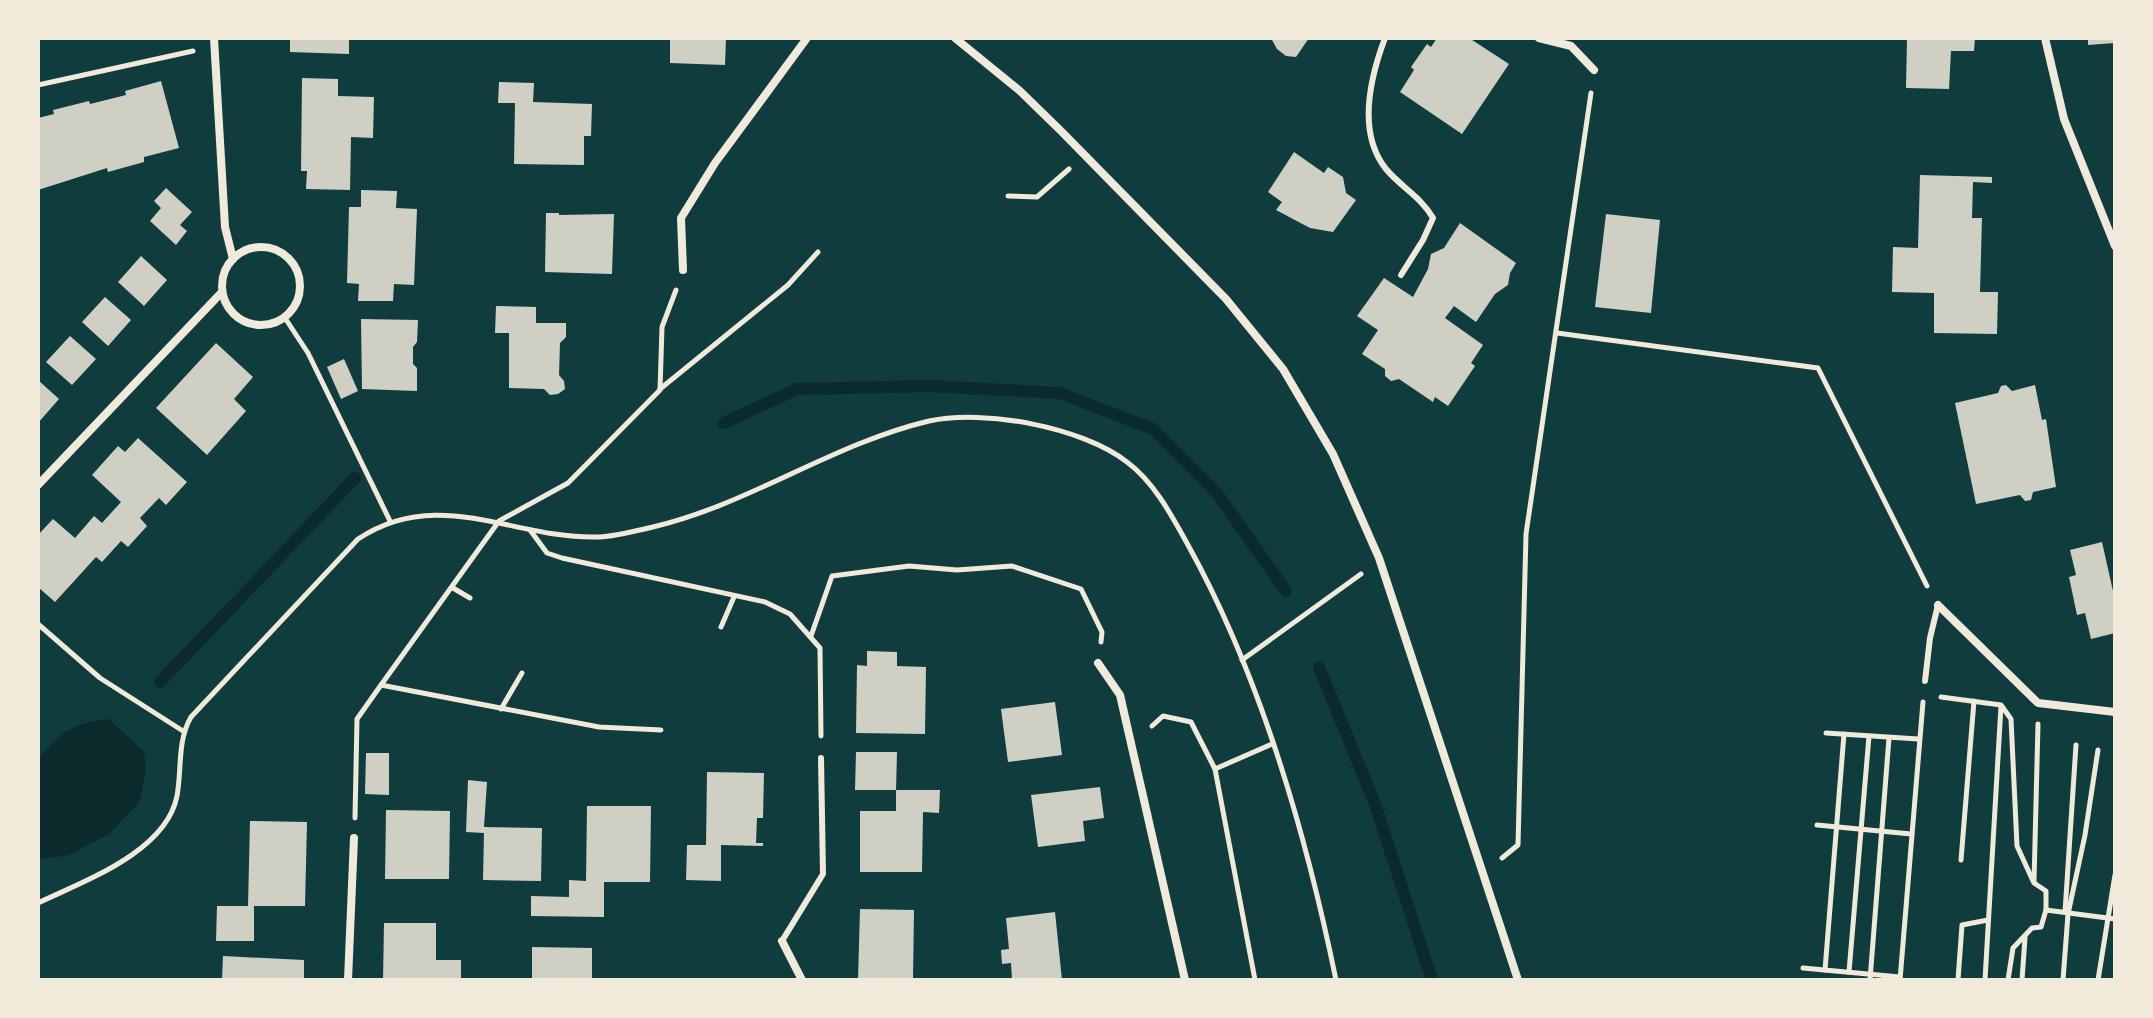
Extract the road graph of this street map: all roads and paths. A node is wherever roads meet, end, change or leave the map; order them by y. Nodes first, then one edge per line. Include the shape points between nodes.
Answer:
1 (807, 38) edge
2 (955, 38) edge
3 (1385, 38) edge
4 (1539, 38) edge
5 (2045, 38) edge
6 (214, 42) edge
7 (1594, 70) joint
8 (38, 85) edge
9 (1085, 156) junction
10 (1008, 196) dead end
11 (2115, 246) edge
12 (818, 252) dead end
13 (233, 259) junction
14 (683, 270) joint
15 (1401, 275) dead end
16 (222, 292) junction
17 (285, 318) junction
18 (1557, 333) junction
19 (660, 390) junction
20 (38, 485) edge
21 (390, 521) junction
22 (499, 521) junction
23 (530, 529) junction
24 (1379, 558) junction
25 (1916, 565) dead end
26 (453, 588) junction
27 (734, 597) junction
28 (470, 598) dead end
29 (1938, 605) joint
30 (38, 624) edge
31 (721, 627) dead end
32 (811, 636) junction
33 (1242, 660) junction
34 (1098, 663) joint
35 (522, 673) dead end
36 (1925, 681) joint
37 (381, 685) junction
38 (1924, 695) junction
39 (1974, 701) junction
40 (2001, 705) junction
41 (501, 709) junction
42 (2115, 712) edge
43 (2038, 715) dead end
44 (661, 730) dead end
45 (183, 731) junction
46 (1826, 733) dead end
47 (1844, 734) junction
48 (1869, 736) junction
49 (1889, 738) junction
50 (1918, 739) junction
51 (1132, 741) junction
52 (1272, 744) junction
53 (2076, 745) dead end
54 (2098, 750) dead end
55 (821, 758) joint
56 (1215, 769) junction
57 (1817, 825) dead end
58 (1837, 826) junction
59 (1860, 829) junction
60 (1883, 832) junction
61 (1911, 834) junction
62 (354, 838) joint
63 (1518, 845) dead end
64 (1961, 860) dead end
65 (2115, 875) edge
66 (2034, 883) junction
67 (38, 903) edge
68 (2046, 910) junction
69 (2066, 913) junction
70 (2112, 919) edge
71 (1988, 920) junction
72 (2025, 938) junction
73 (782, 941) joint
74 (1803, 968) dead end
75 (1825, 970) junction
76 (1849, 972) junction
77 (1871, 977) edge
78 (1900, 978) edge
79 (348, 980) edge
80 (802, 980) edge
81 (1185, 980) edge
82 (1255, 980) edge
83 (1336, 980) edge
84 (1518, 980) edge
85 (1958, 980) edge
86 (1985, 980) edge
87 (2008, 980) edge
88 (2022, 980) edge
89 (2063, 980) edge
90 (2098, 980) edge

1 - 14 street via 681,218
2 - 9 street via 1020,91
3 - 15 lane via 1375,64 1370,141 1386,169 1433,218
4 - 7 street via 1571,46
5 - 11 street via 2064,119
6 - 8 path
6 - 13 street via 225,227
7 - 18 path
9 - 10 path via 1037,197
9 - 24 street via 1226,299 1283,369 1333,454
12 - 19 path via 788,285
13 - 16 street
13 - 17 street via 255,247 291,260 301,284 294,309
14 - 19 path via 662,327
16 - 17 street via 234,316 246,323 259,326
16 - 20 street
17 - 21 path via 308,353
18 - 25 path via 1818,368
18 - 63 path via 1526,534
19 - 22 path via 568,483
21 - 22 path via 443,515
21 - 45 path via 358,539
22 - 23 path
22 - 26 path
23 - 27 path via 547,553
23 - 33 path via 597,537 624,534 732,502 856,443 932,421 1027,422 1064,430 1127,462 1157,494 1210,586
24 - 33 path
24 - 84 street
26 - 28 path
26 - 37 path
27 - 31 path
27 - 32 path via 765,602 790,614
29 - 36 lane
29 - 42 street via 2038,703
30 - 45 path via 100,678
32 - 34 path via 832,576 909,566 1012,566 1081,589 1102,632
32 - 55 path via 820,648
33 - 52 path
34 - 51 street via 1120,695
35 - 41 path
36 - 38 path
37 - 41 path
37 - 62 path via 357,719
38 - 39 path
38 - 50 path
39 - 40 path
39 - 64 path
40 - 66 path via 2011,719 2017,846
40 - 71 path
41 - 44 path via 599,727
43 - 66 path
45 - 67 path via 177,798 161,829 139,850
46 - 47 path
47 - 48 path
47 - 58 path
48 - 49 path
48 - 59 path
49 - 50 path
49 - 60 path
50 - 61 path
51 - 56 path via 1163,716 1191,722
51 - 81 street
52 - 56 path
52 - 83 path via 1317,889
53 - 69 path
54 - 69 path
55 - 73 lane via 823,874
56 - 82 path
57 - 58 path
58 - 59 path
58 - 75 path
59 - 60 path
59 - 76 path
60 - 61 path
60 - 77 path
61 - 78 path
62 - 79 street
65 - 70 path
66 - 68 path via 2046,891
68 - 69 path
68 - 72 path via 2041,927 2032,928
69 - 70 path
69 - 89 path
70 - 90 path
71 - 85 path via 1962,925
71 - 86 path
72 - 87 path via 2013,948
72 - 88 path
73 - 80 street
74 - 75 path
75 - 76 path
76 - 77 path
77 - 78 path

